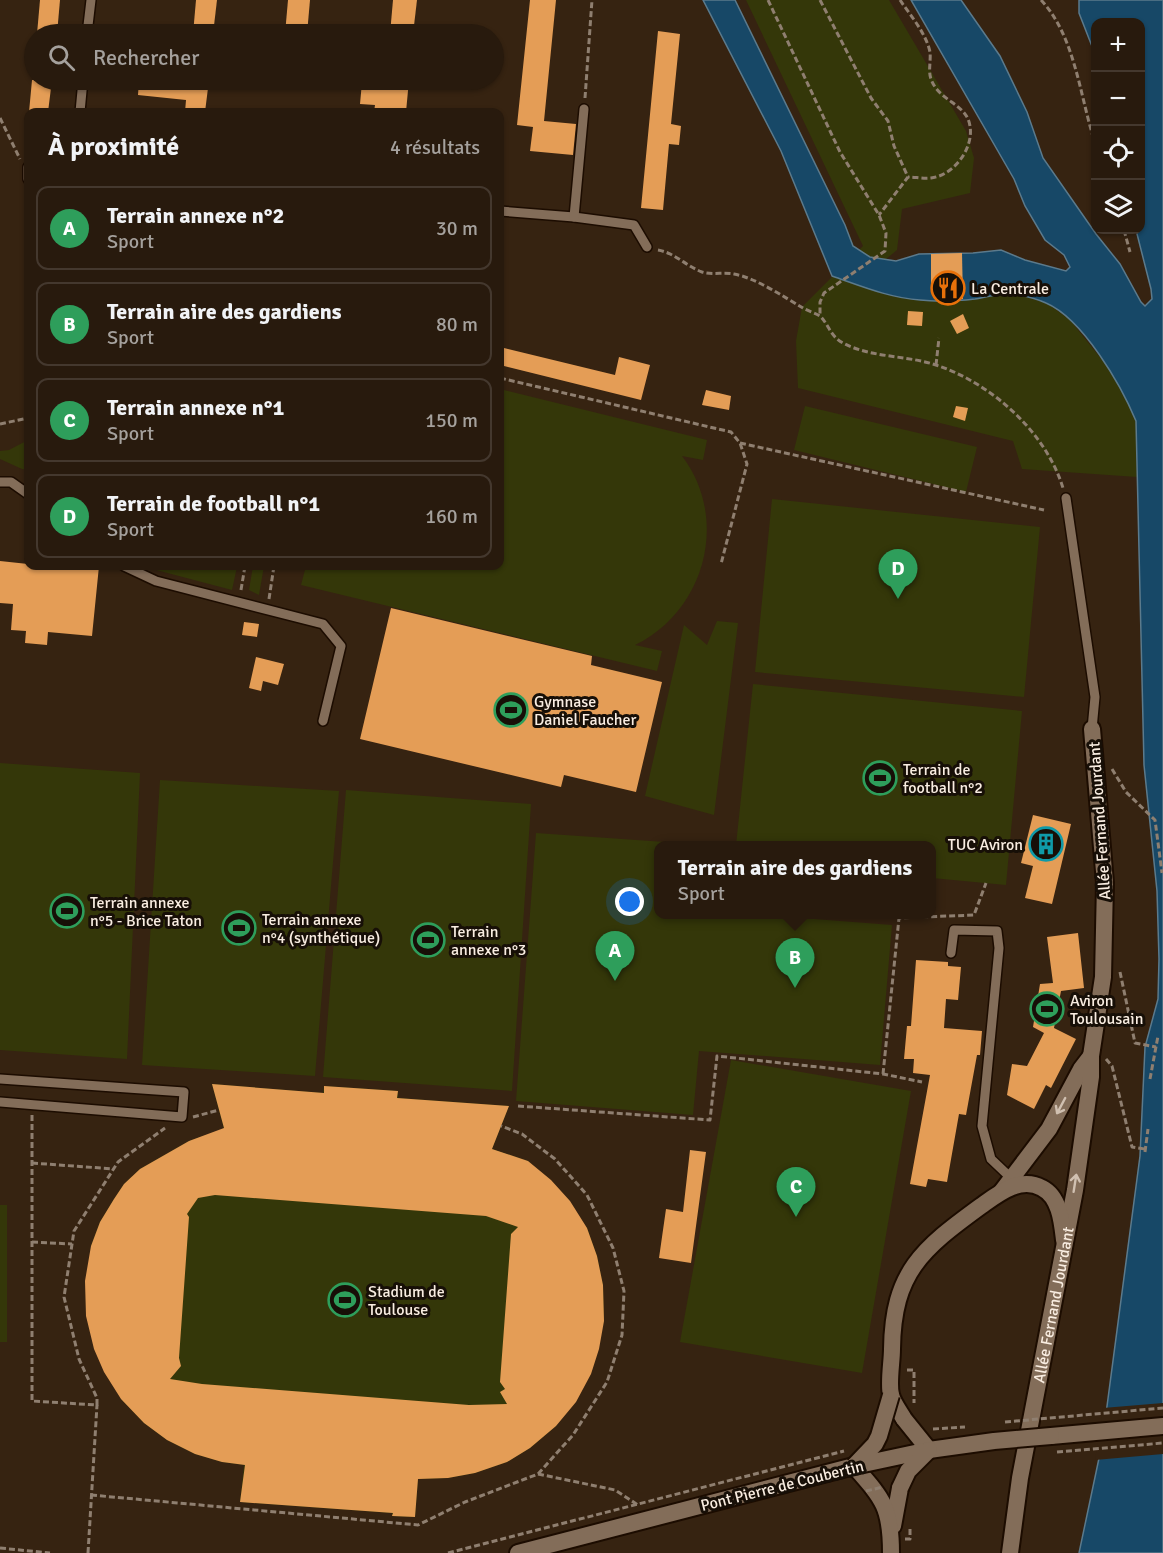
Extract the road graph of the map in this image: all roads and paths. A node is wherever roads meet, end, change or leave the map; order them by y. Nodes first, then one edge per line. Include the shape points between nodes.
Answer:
1 (91, 0) edge
2 (592, 0) edge
3 (768, 0) edge
4 (820, 0) edge
5 (900, 0) edge
6 (1041, 0) edge
7 (88, 24) edge
8 (82, 90) edge
9 (80, 108) edge
10 (584, 109) joint
11 (0, 118) edge
12 (1091, 133) edge
13 (24, 166) edge
14 (908, 177) junction
15 (504, 211) edge
16 (879, 215) junction
17 (574, 217) junction
18 (1125, 234) edge
19 (646, 247) joint
20 (1130, 252) dead end
21 (820, 316) junction
22 (939, 338) dead end
23 (936, 365) junction
24 (504, 379) edge
25 (24, 419) edge
26 (0, 424) edge
27 (740, 443) junction
28 (0, 483) edge
29 (24, 491) edge
30 (1066, 498) joint
31 (1044, 510) dead end
32 (721, 564) dead end
33 (133, 570) edge
34 (244, 570) edge
35 (273, 570) edge
36 (239, 602) junction
37 (267, 609) junction
38 (323, 721) dead end
39 (1092, 729) joint
40 (1095, 760) junction
41 (1162, 873) edge
42 (986, 883) dead end
43 (936, 917) edge
44 (899, 919) edge
45 (951, 953) dead end
46 (1103, 970) junction
47 (1158, 1036) dead end
48 (1156, 1047) junction
49 (1091, 1056) junction
50 (883, 1074) junction
51 (0, 1079) edge
52 (1150, 1079) dead end
53 (922, 1082) dead end
54 (0, 1102) edge
55 (32, 1104) junction
56 (518, 1106) dead end
57 (219, 1110) dead end
58 (190, 1119) dead end
59 (170, 1124) dead end
60 (501, 1126) dead end
61 (1148, 1129) dead end
62 (32, 1163) junction
63 (114, 1169) junction
64 (1007, 1185) junction
65 (1064, 1240) junction
66 (32, 1242) junction
67 (72, 1245) junction
68 (907, 1370) dead end
69 (914, 1394) dead end
70 (891, 1395) junction
71 (97, 1404) junction
72 (1163, 1426) edge
73 (1029, 1433) junction
74 (854, 1449) dead end
75 (929, 1450) junction
76 (849, 1465) junction
77 (538, 1474) junction
78 (91, 1495) junction
79 (643, 1509) dead end
80 (891, 1546) edge
81 (0, 1548) edge
82 (50, 1553) edge
83 (88, 1553) edge
84 (448, 1553) edge
85 (518, 1553) edge
86 (1010, 1553) edge

1 - 7 lane
2 - 10 path
3 - 16 path via 840,153
4 - 14 path via 888,121
5 - 14 path via 929,49 930,77 938,93 967,118 971,137 966,152 947,171 932,178
6 - 12 path via 1061,31 1075,65
8 - 9 lane
10 - 17 lane
11 - 13 path
14 - 16 path
15 - 17 lane
16 - 21 path via 886,233 885,251 833,284 820,302
17 - 19 lane via 634,225
18 - 20 path
19 - 21 path via 669,252 703,272 736,274
21 - 23 path via 835,338 845,344
22 - 23 path
23 - 30 path via 975,383 1019,417 1051,461
24 - 27 path via 731,432
25 - 26 path
27 - 31 path
27 - 32 path via 747,464
28 - 29 lane via 11,482
30 - 39 lane via 1095,697
33 - 36 lane via 156,581
34 - 36 path
35 - 37 path
36 - 37 lane
37 - 38 lane via 323,624 341,646
39 - 40 main road, Allée Fernand Jourdant
40 - 41 path via 1110,765 1126,792 1155,820
40 - 46 main road, Allée Fernand Jourdant via 1106,883
42 - 43 path via 974,915
44 - 50 path
45 - 64 lane via 954,930 997,930 999,948 982,1126 991,1159
46 - 48 path via 1121,973 1135,1043
46 - 49 main road, Allée Fernand Jourdant
47 - 48 path
48 - 52 path
49 - 61 path via 1108,1060 1112,1066 1132,1147 1145,1150
49 -> 64 main road, Allée Fernand Jourdant via 1049,1128
65 -> 49 main road, Allée Fernand Jourdant via 1091,1077
50 - 53 path
50 - 56 path via 717,1056 710,1120
51 - 55 lane via 184,1092 182,1117
54 - 55 lane
55 - 62 path
57 - 58 path
59 - 63 path
60 - 77 path via 522,1134 555,1159 587,1195 613,1248 624,1291 622,1335 607,1382 573,1435
62 - 63 path
62 - 66 path
63 - 67 path via 74,1231
64 - 65 main road via 1044,1188 1061,1215
64 - 70 main road via 941,1235 908,1273 893,1316
65 - 73 main road, Allée Fernand Jourdant
66 - 67 path
66 - 71 path via 32,1401
67 - 71 path via 64,1297 79,1359
68 - 69 path via 914,1370
70 - 75 main road, bridge
70 - 76 main road, bridge via 875,1444
71 - 78 path
72 - 75 main road, Pont Pierre de Coubertin, bridge
73 - 76 lane via 913,1446
73 - 86 main road, Allée Fernand Jourdant
74 - 84 path, bridge
75 - 76 main road, Pont Pierre de Coubertin, bridge
75 - 80 main road, bridge via 908,1471 900,1488
76 - 80 main road, bridge via 879,1494 887,1512
76 - 85 main road, Pont Pierre de Coubertin
77 - 78 path via 418,1524
77 - 79 path via 615,1490
78 - 83 path
81 - 82 path

